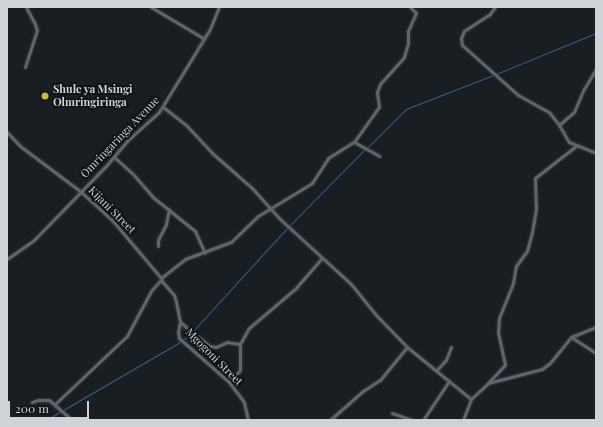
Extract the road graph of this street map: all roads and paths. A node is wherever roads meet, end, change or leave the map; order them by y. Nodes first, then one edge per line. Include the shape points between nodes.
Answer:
1 (26, 7) edge
2 (151, 7) edge
3 (219, 7) edge
4 (410, 7) edge
5 (495, 7) edge
6 (203, 38) junction
7 (25, 67) dead end
8 (596, 70) edge
9 (163, 107) junction
10 (559, 125) junction
11 (7, 132) edge
12 (354, 142) junction
13 (576, 146) junction
14 (596, 153) edge
15 (379, 156) dead end
16 (114, 157) junction
17 (80, 191) junction
18 (271, 208) junction
19 (169, 209) junction
20 (158, 246) dead end
21 (205, 253) junction
22 (322, 258) junction
23 (7, 259) edge
24 (161, 278) junction
25 (180, 322) junction
26 (596, 327) edge
27 (571, 337) junction
28 (240, 344) junction
29 (407, 347) junction
30 (451, 347) dead end
31 (596, 353) edge
32 (436, 371) junction
33 (449, 381) junction
34 (229, 382) junction
35 (488, 383) junction
36 (471, 399) junction
37 (32, 402) dead end
38 (55, 404) junction
39 (392, 413) dead end
40 (401, 419) edge
41 (72, 420) edge
42 (248, 420) edge
43 (330, 420) edge
44 (412, 420) edge
45 (423, 420) edge
46 (463, 420) edge

1 - 7 street via 37,31
2 - 6 street
3 - 6 street, Omringaringa Avenue
4 - 12 street via 416,13 408,31 408,45 404,57 378,88 379,107
5 - 10 street via 490,14 464,31 462,45 512,90 543,108
6 - 9 street, Omringaringa Avenue
8 - 10 street via 584,88 574,112
9 - 16 street, Omringaringa Avenue
9 - 18 street via 187,126 212,154
10 - 13 street via 566,139
11 - 17 street, Kijani Street via 24,150
12 - 15 street
12 - 18 street via 328,158 312,183
13 - 14 street
13 - 35 street via 535,178 536,209 532,232 527,250 516,266 513,283 499,318 498,333 505,365
16 - 17 street, Omringaringa Avenue
16 - 19 street via 151,195
17 - 23 street, Omringaringa Avenue via 34,240
17 - 24 street, Kijani Street via 112,220
18 - 21 street via 258,216 231,242
18 - 22 street
19 - 20 street
19 - 21 street via 195,231
21 - 24 street via 184,259
22 - 28 street via 294,289 254,323
22 - 29 street via 351,284
24 - 25 street, Mgogoni Street via 174,295
24 - 38 street via 124,339
25 - 28 street via 210,346 216,347 227,342
25 - 34 street, Mgogoni Street via 180,338
26 - 27 street
27 - 31 street
27 - 35 street via 542,369
28 - 34 street via 240,370
29 - 32 street
29 - 43 street via 380,380
30 - 32 street via 446,360
32 - 33 street
33 - 36 street
33 - 45 street
34 - 42 street, Mgogoni Street via 244,402
35 - 36 street
36 - 46 street
37 - 38 street via 47,399
38 - 41 street
39 - 40 street
40 - 44 street

